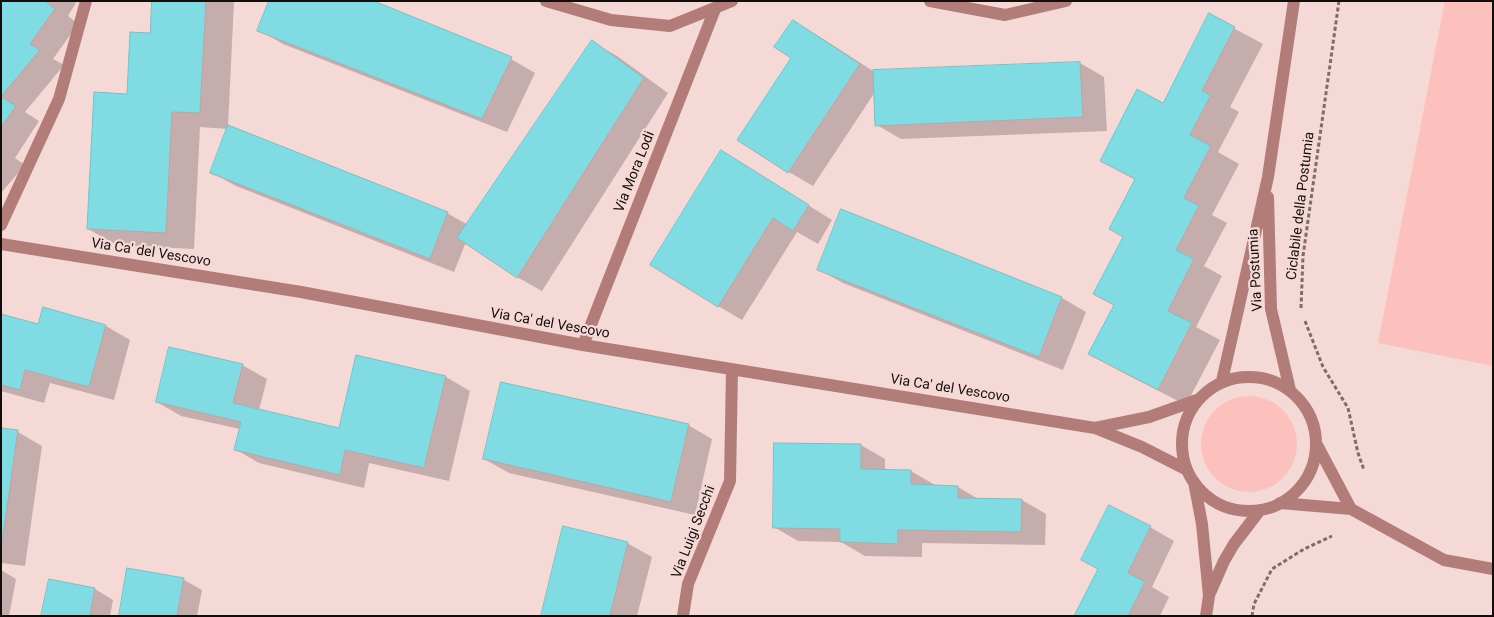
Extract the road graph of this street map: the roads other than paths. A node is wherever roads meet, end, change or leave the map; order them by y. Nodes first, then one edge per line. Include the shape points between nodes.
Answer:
1 (86, 1) edge
2 (546, 1) edge
3 (732, 1) edge
4 (930, 1) edge
5 (1066, 1) edge
6 (1294, 1) edge
7 (715, 9) junction
8 (1268, 177) junction
9 (1, 225) edge
10 (1, 244) edge
11 (583, 346) junction
12 (732, 369) junction
13 (1222, 381) junction
14 (1290, 390) junction
15 (1198, 400) junction
16 (1095, 428) junction
17 (1316, 444) junction
18 (1187, 470) junction
19 (1194, 482) junction
20 (1280, 503) junction
21 (1351, 509) junction
22 (1260, 510) junction
23 (1493, 569) edge
24 (1209, 596) junction
25 (683, 616) edge
26 (1206, 616) edge

1 - 9 street via 59,99
2 - 7 street via 611,20 670,26
3 - 7 street
4 - 5 street via 1005,15
6 - 8 street, Via Postumia
7 - 11 street, Via Mora Lodi
8 - 13 street, Via Postumia
8 - 14 street, Via Postumia via 1271,309
10 - 11 street, Via Ca' del Vescovo via 301,292
11 - 12 street, Via Ca' del Vescovo
12 - 16 street, Via Ca' del Vescovo
12 - 25 street, Via Luigi Secchi via 730,481 688,584
13 - 14 street, Via Postumia via 1258,376
13 - 15 street, Via Postumia
14 - 17 street, Via Postumia via 1304,405 1313,423
15 - 16 street, Via Ca' del Vescovo via 1149,417
15 - 18 street, Via Postumia via 1182,433 1182,452
16 - 18 street, Via Ca' del Vescovo
17 - 20 street, Via Postumia via 1314,462 1307,478 1296,493
17 - 21 street
18 - 19 street, Via Postumia
19 - 22 street, Via Postumia via 1206,496 1222,506
19 - 24 street, Via Postumia
20 - 21 street
20 - 22 street, Via Postumia
21 - 23 street via 1444,560
22 - 24 street via 1234,544
24 - 26 street, Via Postumia

